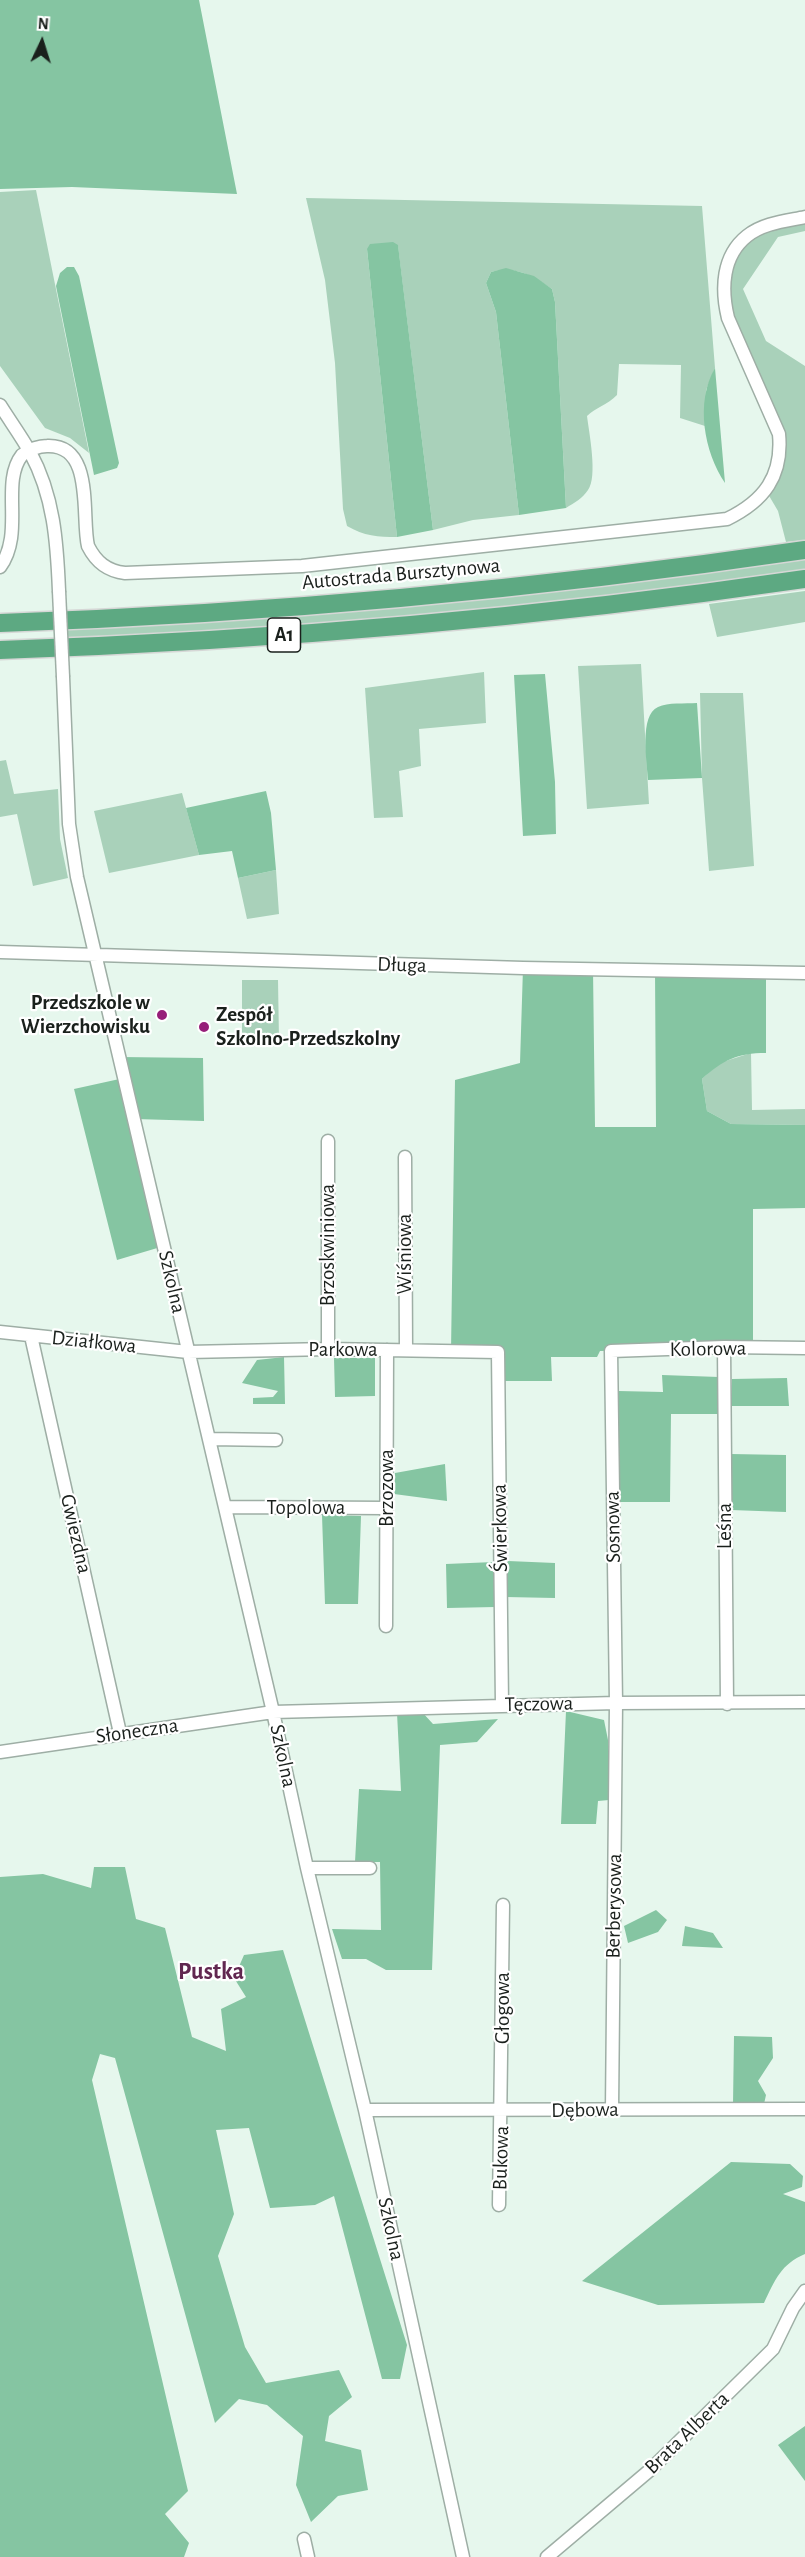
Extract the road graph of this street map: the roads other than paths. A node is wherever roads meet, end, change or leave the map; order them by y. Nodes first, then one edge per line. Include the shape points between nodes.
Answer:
1 (805, 217) edge
2 (0, 405) edge
3 (29, 451) junction
4 (805, 549) edge
5 (0, 567) edge
6 (805, 580) edge
7 (0, 623) edge
8 (0, 650) edge
9 (0, 952) edge
10 (97, 956) junction
11 (805, 973) edge
12 (328, 1141) dead end
13 (405, 1157) dead end
14 (0, 1332) edge
15 (31, 1336) junction
16 (724, 1347) junction
17 (805, 1348) edge
18 (328, 1349) junction
19 (387, 1350) junction
20 (406, 1350) junction
21 (611, 1351) joint
22 (188, 1352) junction
23 (498, 1352) joint
24 (210, 1439) junction
25 (276, 1440) dead end
26 (226, 1507) junction
27 (386, 1508) junction
28 (386, 1626) dead end
29 (805, 1702) edge
30 (616, 1703) junction
31 (727, 1704) junction
32 (502, 1705) junction
33 (273, 1712) junction
34 (120, 1733) junction
35 (0, 1752) edge
36 (308, 1868) junction
37 (370, 1868) dead end
38 (503, 1905) dead end
39 (612, 2109) junction
40 (805, 2109) edge
41 (365, 2110) junction
42 (502, 2112) junction
43 (500, 2205) dead end
44 (805, 2290) edge
45 (304, 2539) dead end
46 (308, 2557) edge
47 (463, 2557) edge
48 (547, 2557) edge

1 - 3 street via 773,224 747,236 727,266 723,299 728,318 779,434 781,450 770,482 759,499 727,519 302,566 125,573 105,567 91,551 77,462 53,446
2 - 3 street, Szkolna
3 - 5 street via 15,460 4,479 2,496 9,548
3 - 10 street, Szkolna, bridge via 53,516 70,837
4 - 7 highway, Autostrada Bursztynowa / A1 via 566,581 357,601
6 - 8 highway, A1 via 358,630
9 - 10 street, Długa
10 - 11 street, Długa
10 - 22 street, Szkolna
12 - 18 street, Brzoskwiniowa
13 - 20 street, Wiśniowa
14 - 15 street, Działkowa
15 - 22 street, Działkowa
15 - 34 street, Gwiezdna
16 - 17 street, Kolorowa
16 - 21 street, Kolorowa
16 - 31 street, Leśna
18 - 19 street, Parkowa
18 - 22 street, Parkowa
19 - 20 street, Parkowa
19 - 27 street, Brzozowa
20 - 23 street, Parkowa
21 - 30 street, Sosnowa
22 - 24 street, Szkolna
23 - 32 street, Świerkowa
24 - 25 street
24 - 26 street, Szkolna
26 - 27 street, Topolowa
26 - 33 street, Szkolna
27 - 28 street, Brzozowa
29 - 31 street, Tęczowa
30 - 31 street, Tęczowa
30 - 32 street, Tęczowa
30 - 39 street, Berberysowa
32 - 33 street, Tęczowa
33 - 34 street, Słoneczna
33 - 36 street, Szkolna
34 - 35 street, Słoneczna
36 - 37 street
36 - 41 street, Szkolna
38 - 42 street, Głogowa
39 - 40 street, Dębowa
39 - 42 street, Dębowa
41 - 42 street, Dębowa
41 - 47 street, Szkolna
42 - 43 street, Bukowa
44 - 48 street, Brata Alberta via 773,2349 650,2469
45 - 46 street

